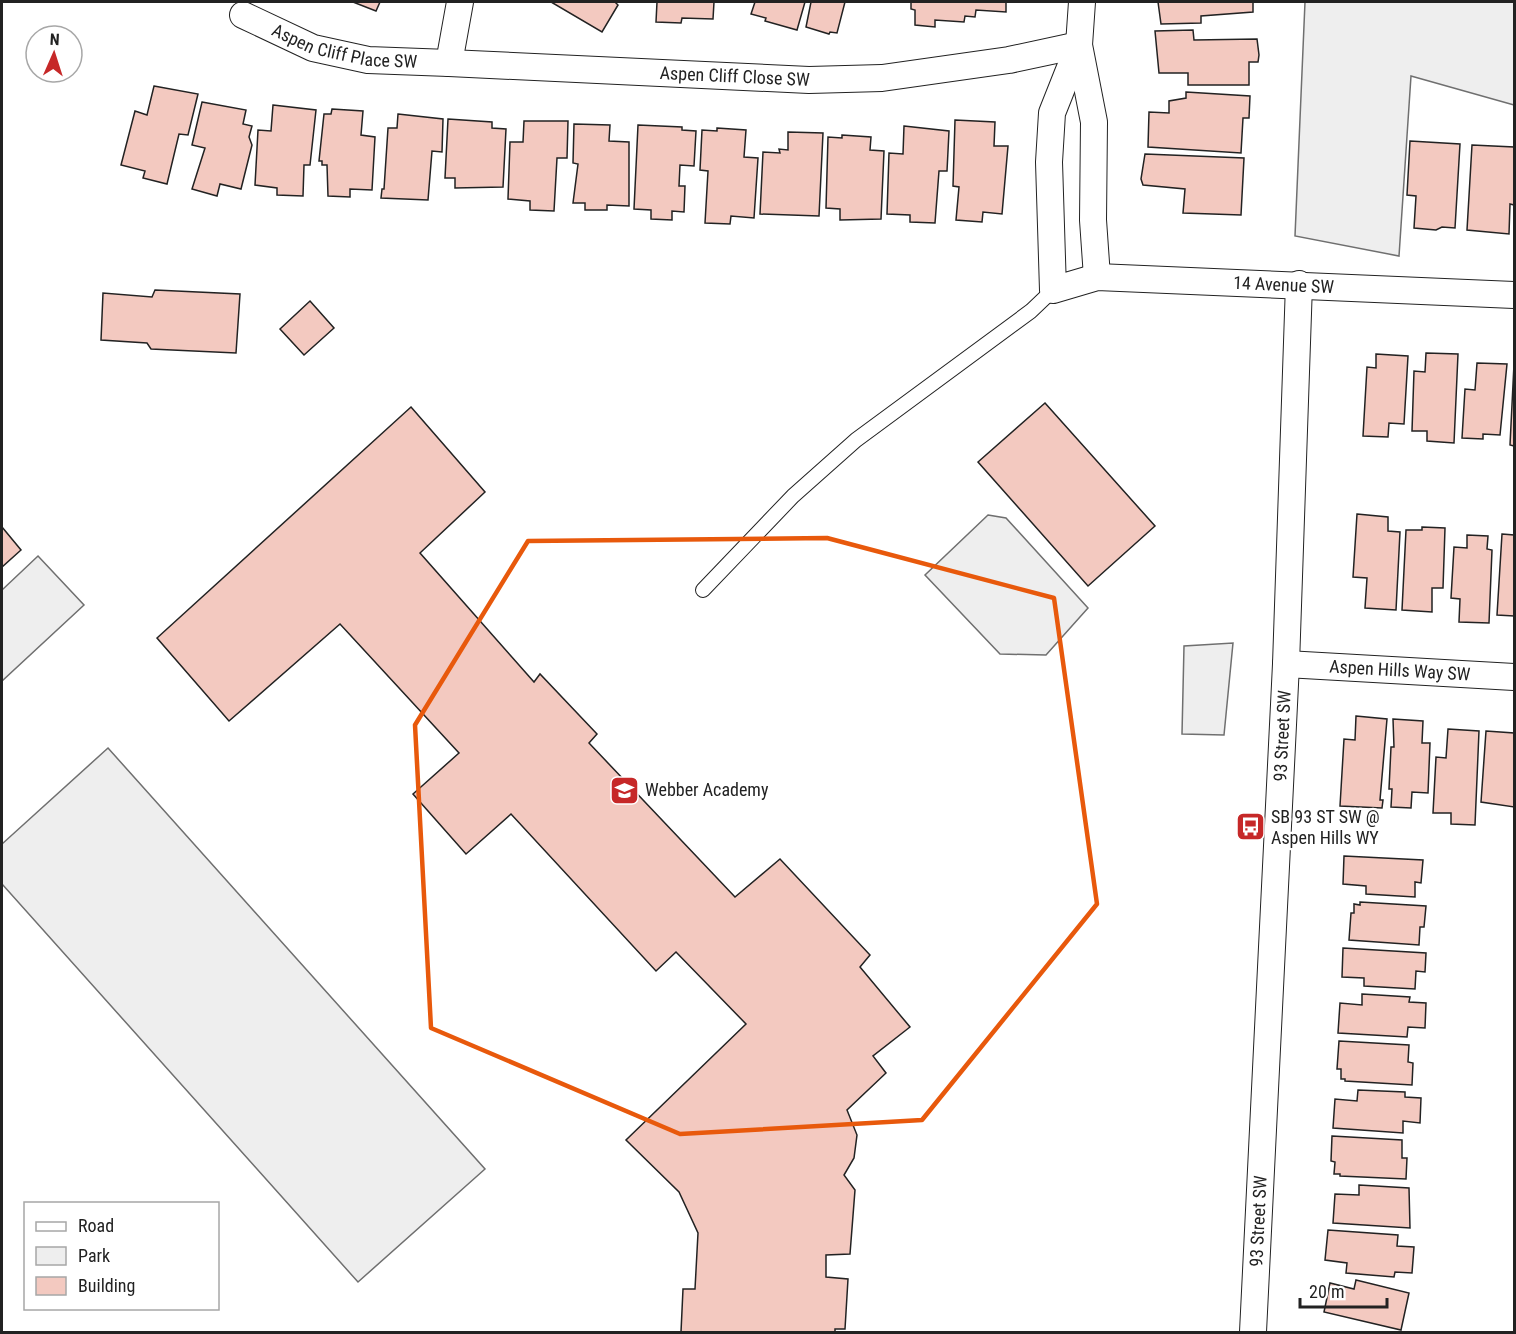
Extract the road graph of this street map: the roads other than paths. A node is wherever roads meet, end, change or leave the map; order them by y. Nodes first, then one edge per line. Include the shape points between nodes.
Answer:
1 (460, 2) edge
2 (1082, 2) edge
3 (243, 15) dead end
4 (1079, 45) junction
5 (449, 63) junction
6 (1097, 277) junction
7 (1299, 284) junction
8 (1053, 290) junction
9 (1515, 295) edge
10 (703, 590) dead end
11 (1286, 664) junction
12 (1515, 677) edge
13 (1253, 1332) edge

1 - 5 street
2 - 4 street
3 - 5 street, Aspen Cliff Place SW via 313,48 368,60
4 - 5 street, Aspen Cliff Close SW via 987,63 851,79
4 - 6 street via 1094,122
4 - 8 street via 1052,113 1049,162
6 - 7 street, 14 Avenue SW
6 - 8 street, 14 Avenue SW
7 - 9 street, 14 Avenue SW
7 - 11 street, 93 Street SW
8 - 10 lane via 1031,311 856,440 793,496
11 - 12 street, Aspen Hills Way SW
11 - 13 street, 93 Street SW

